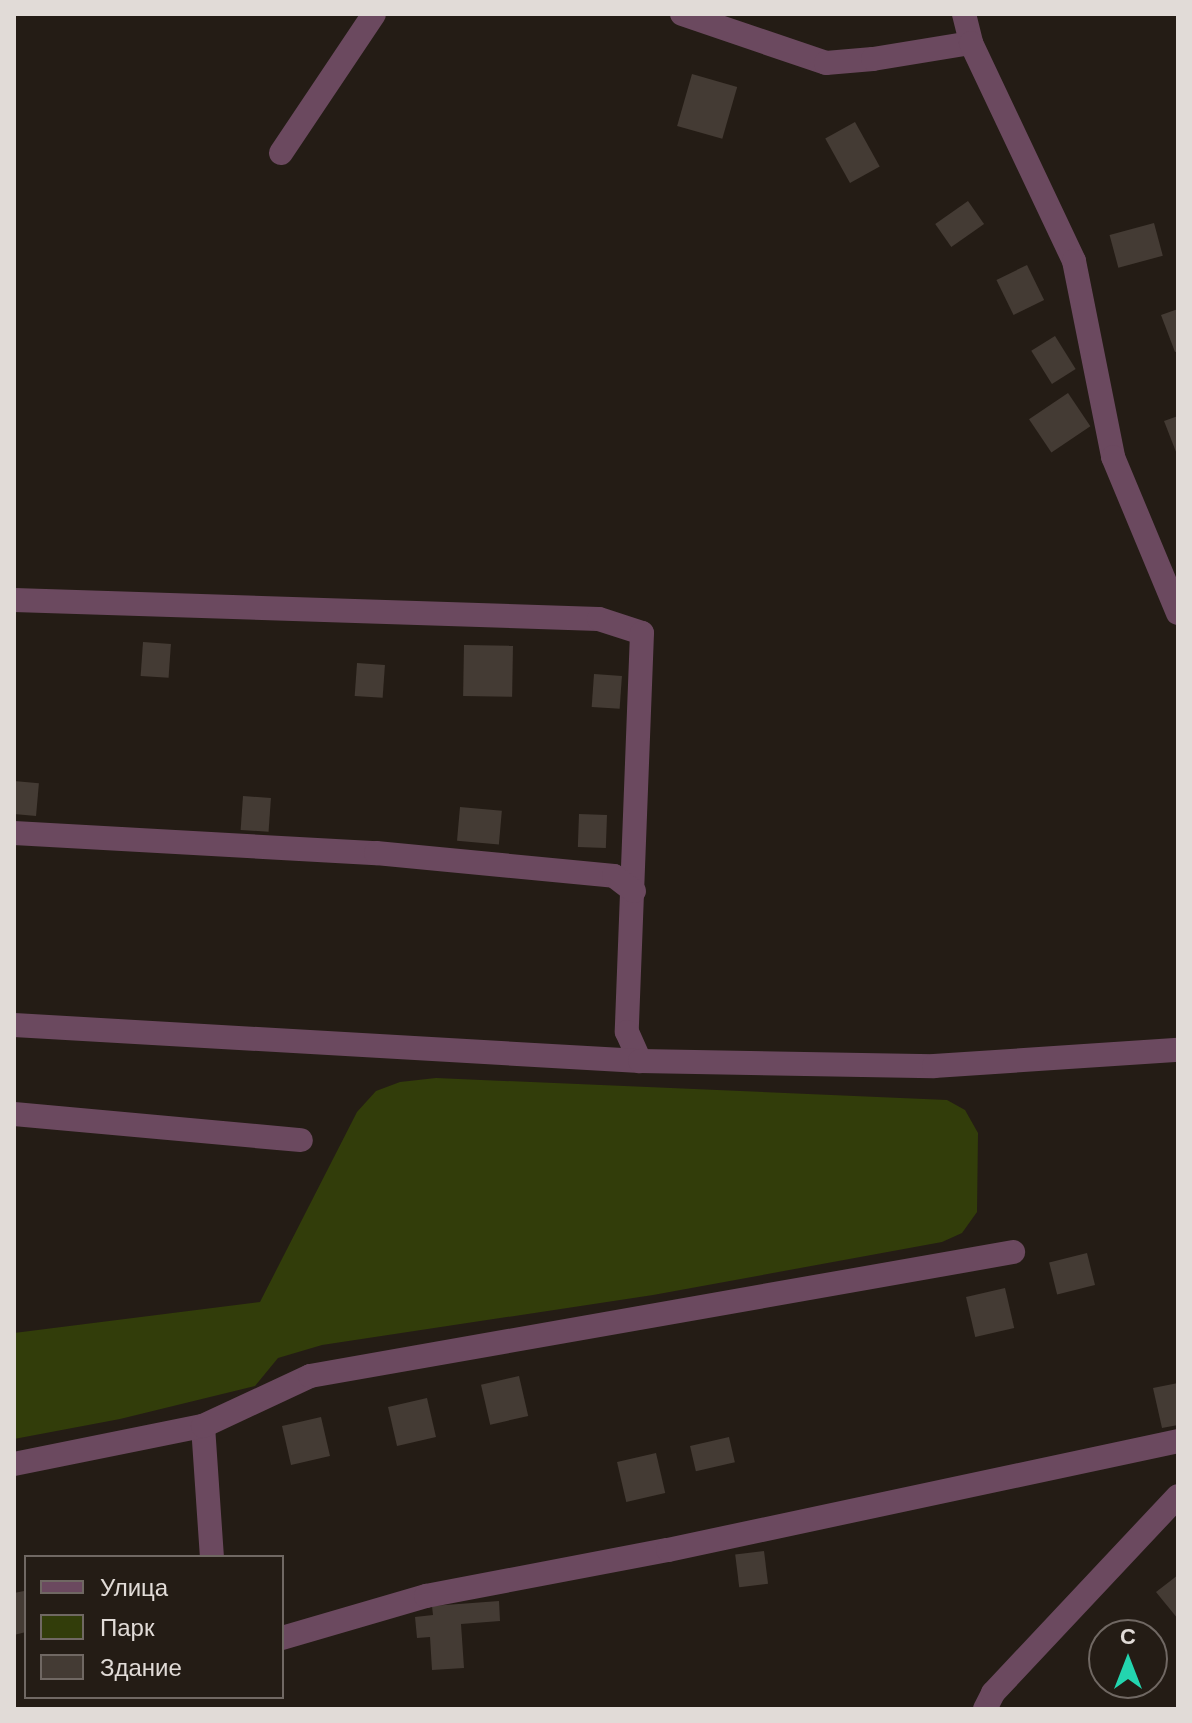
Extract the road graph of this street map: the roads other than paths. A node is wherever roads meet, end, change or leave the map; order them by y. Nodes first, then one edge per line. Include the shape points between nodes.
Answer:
1 (374, 14) edge
2 (682, 14) edge
3 (964, 14) edge
4 (971, 43) junction
5 (281, 153) dead end
6 (14, 600) edge
7 (1178, 613) edge
8 (14, 833) edge
9 (634, 891) junction
10 (14, 1025) edge
11 (1178, 1050) edge
12 (640, 1061) junction
13 (14, 1114) edge
14 (301, 1140) dead end
15 (1013, 1252) dead end
16 (203, 1426) junction
17 (1178, 1441) edge
18 (14, 1464) edge
19 (1178, 1496) edge
20 (212, 1555) edge
21 (284, 1637) edge
22 (985, 1709) edge

1 - 5 street
2 - 4 street via 826,63
3 - 4 street
4 - 7 street via 1074,261 1113,457
6 - 9 street via 599,619 642,633
8 - 9 street via 376,853 614,876
9 - 12 street via 627,1032
10 - 12 street
11 - 12 street via 934,1066
13 - 14 street
15 - 16 street via 310,1376
16 - 18 street
16 - 20 street
17 - 21 street via 426,1596
19 - 22 street via 993,1693

